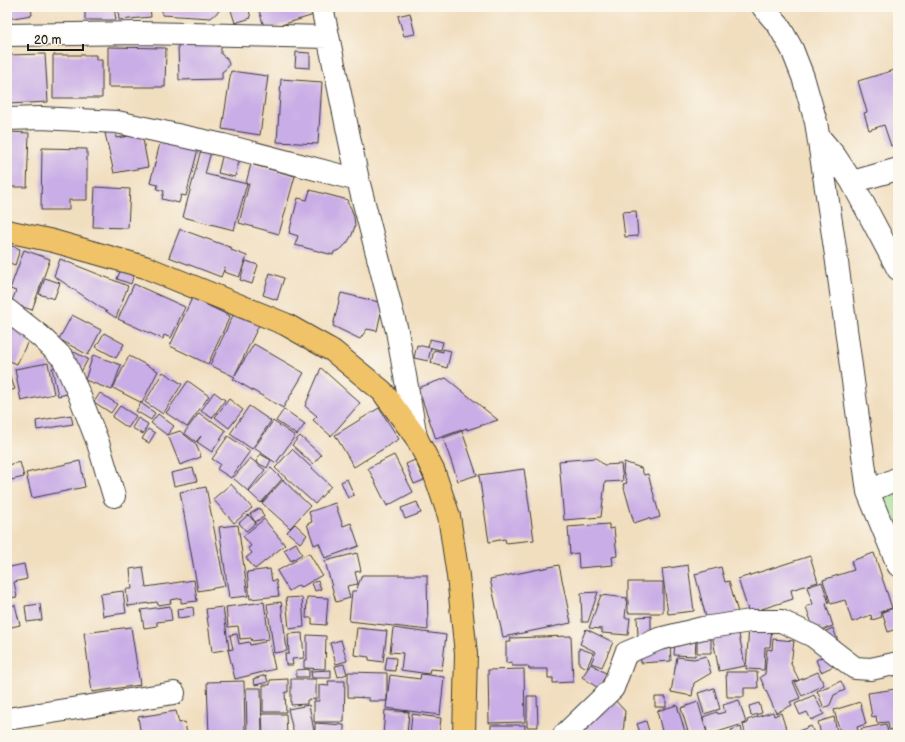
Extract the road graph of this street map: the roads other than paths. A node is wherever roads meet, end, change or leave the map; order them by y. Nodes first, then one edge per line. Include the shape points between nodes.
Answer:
1 (322, 7) edge
2 (763, 7) edge
3 (7, 35) edge
4 (328, 37) junction
5 (7, 119) edge
6 (818, 137) junction
7 (898, 169) edge
8 (358, 180) junction
9 (852, 182) junction
10 (7, 231) edge
11 (898, 269) edge
12 (7, 310) edge
13 (416, 436) junction
14 (898, 478) edge
15 (868, 492) junction
16 (114, 496) dead end
17 (898, 566) edge
18 (898, 663) edge
19 (174, 692) dead end
20 (7, 719) edge
21 (464, 735) edge
22 (564, 735) edge

1 - 4 street
2 - 6 street via 779,26 792,49 803,77
3 - 4 street via 139,33
4 - 8 street
5 - 8 street via 117,122 223,145
6 - 9 street via 835,156
6 - 15 street
7 - 9 street
8 - 13 street via 397,332
9 - 11 street
10 - 13 main road via 145,267 285,324 333,351 382,391
12 - 16 street via 63,358 98,443
13 - 21 main road via 434,472 449,516 466,654
14 - 15 street
15 - 17 street
18 - 22 street via 871,669 855,668 814,636 782,621 751,621 703,628 659,638 626,653 613,688
19 - 20 street

